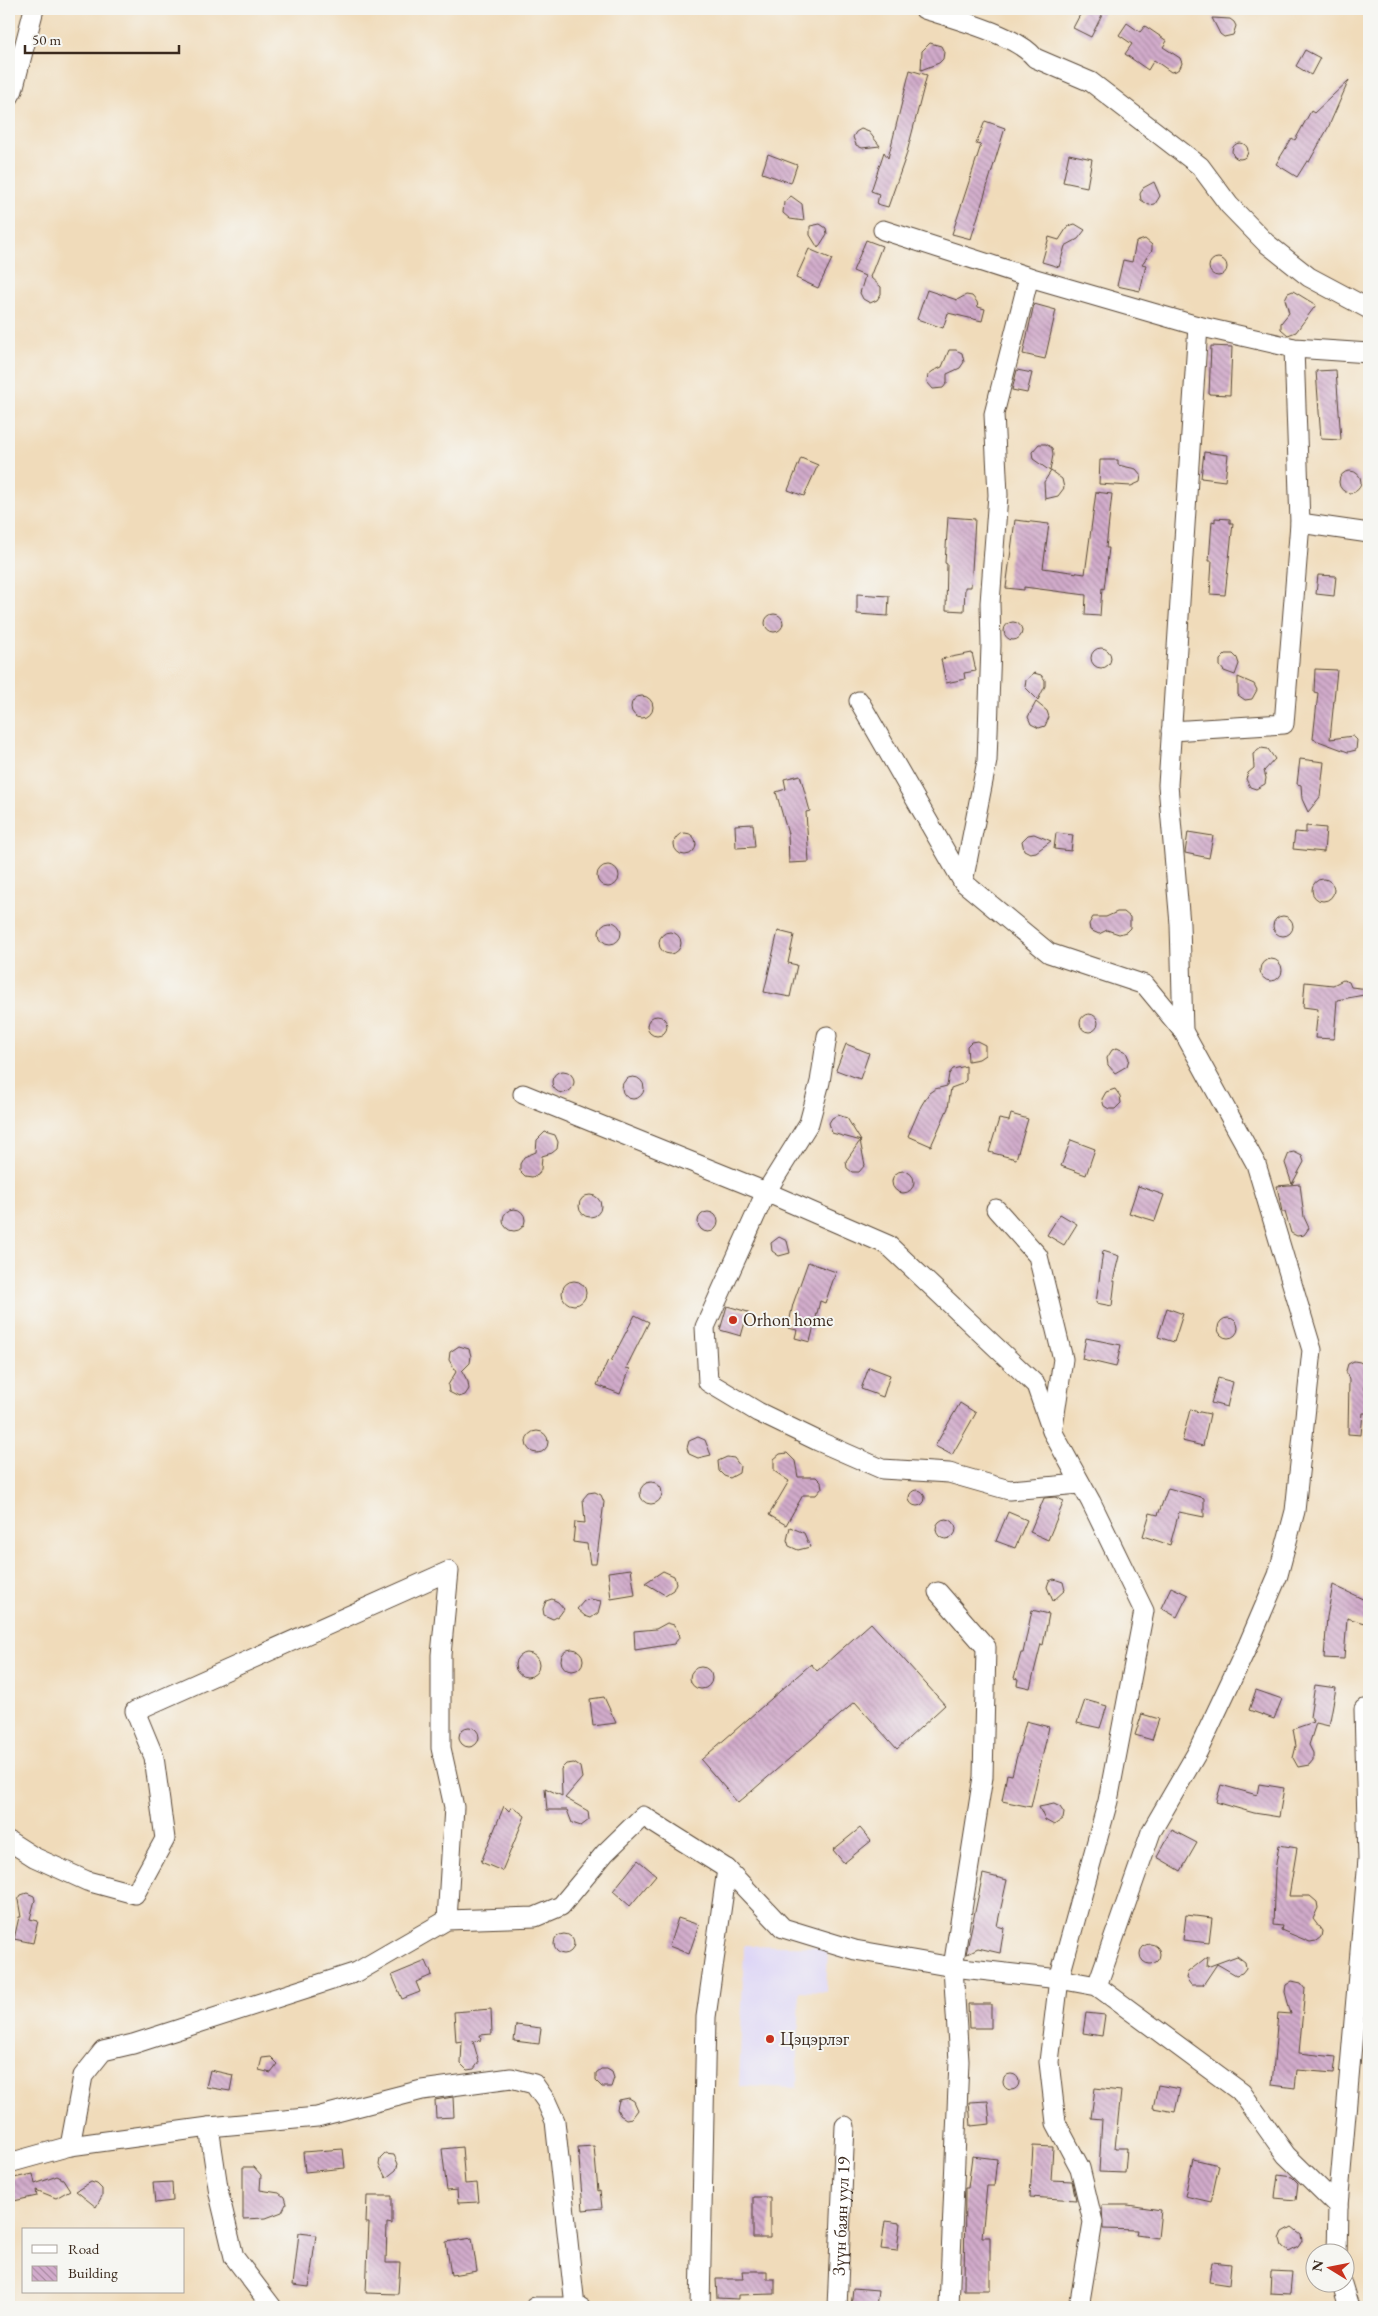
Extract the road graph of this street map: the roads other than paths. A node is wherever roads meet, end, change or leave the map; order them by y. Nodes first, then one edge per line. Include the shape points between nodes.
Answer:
1 (34, 9) edge
2 (924, 9) edge
3 (9, 97) edge
4 (883, 230) dead end
5 (1030, 277) junction
6 (1369, 309) edge
7 (1198, 326) junction
8 (1294, 348) junction
9 (1369, 353) edge
10 (1300, 523) junction
11 (1369, 533) edge
12 (858, 701) dead end
13 (1171, 731) junction
14 (962, 882) junction
15 (1183, 1031) junction
16 (827, 1036) dead end
17 (523, 1094) dead end
18 (766, 1192) junction
19 (996, 1209) dead end
20 (1052, 1431) junction
21 (1080, 1484) junction
22 (938, 1592) dead end
23 (1364, 1709) dead end
24 (9, 1841) edge
25 (727, 1869) junction
26 (447, 1920) junction
27 (953, 1967) junction
28 (1059, 1979) junction
29 (1097, 1986) junction
30 (845, 2126) dead end
31 (209, 2127) junction
32 (70, 2146) junction
33 (9, 2162) edge
34 (1338, 2206) junction
35 (1337, 2244) edge
36 (1345, 2294) edge
37 (272, 2307) edge
38 (535, 2307) edge
39 (578, 2307) edge
40 (700, 2307) edge
41 (837, 2307) edge
42 (949, 2307) edge
43 (1079, 2307) edge
44 (1349, 2307) edge

1 - 3 street
2 - 6 street via 1008,39 1035,58 1091,82 1200,166 1229,205 1266,243 1309,277
4 - 5 street
5 - 7 street
5 - 14 street via 994,414 998,495 990,603 987,760
7 - 8 street
7 - 13 street
8 - 9 street
8 - 10 street
10 - 11 street
10 - 13 street via 1284,724
12 - 14 street
13 - 15 street via 1168,784 1180,924
14 - 15 street via 1049,953 1145,986
15 - 29 street via 1256,1164 1312,1350 1295,1511 1278,1574 1198,1750 1151,1832
16 - 18 street via 809,1123
17 - 18 street
18 - 20 street via 888,1246 1036,1385
18 - 21 street via 704,1327 708,1382 758,1412 882,1469 949,1473 1010,1490
19 - 20 street via 1038,1256 1063,1359
20 - 21 street
21 - 28 street via 1144,1611 1108,1801
22 - 27 street via 986,1647 983,1777
23 - 34 street via 1368,1858
24 - 26 street via 34,1857 87,1881 135,1894 165,1839 154,1757 135,1711 448,1571 441,1674 441,1748 454,1807
25 - 26 street via 643,1816 605,1853 561,1906 535,1917
25 - 27 street via 783,1928 856,1950
25 - 40 street via 706,2018
26 - 32 street via 357,1972 102,2051 83,2076
27 - 28 street
27 - 42 street via 959,2061
28 - 29 street
28 - 43 street via 1049,2062 1056,2123 1080,2168 1093,2222
29 - 34 street via 1242,2093 1286,2155
30 - 41 street, Зүүн баян уул 19
31 - 32 street
31 - 37 street via 219,2194 234,2257
31 - 39 street via 317,2117 422,2090 511,2078 534,2084 554,2120
32 - 33 street
34 - 35 street
36 - 44 street
38 - 39 street

